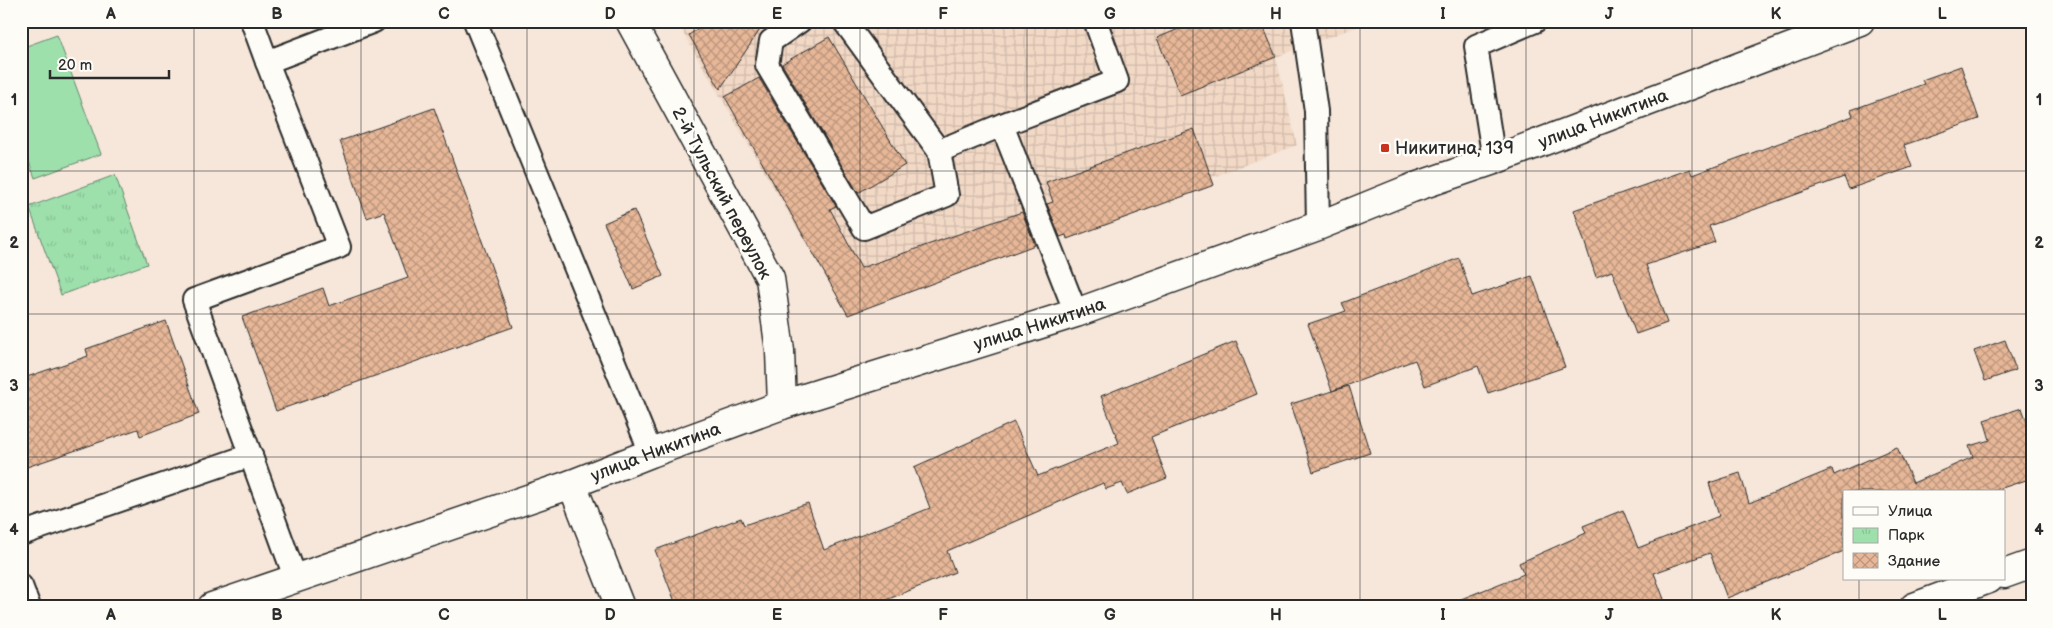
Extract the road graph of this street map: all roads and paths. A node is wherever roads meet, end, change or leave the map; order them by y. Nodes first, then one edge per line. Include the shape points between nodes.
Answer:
1 (252, 21) edge
2 (374, 21) edge
3 (475, 21) edge
4 (630, 21) edge
5 (800, 21) edge
6 (844, 21) edge
7 (1100, 21) edge
8 (1303, 21) edge
9 (1536, 21) edge
10 (1860, 21) edge
11 (268, 62) junction
12 (1002, 125) junction
13 (939, 151) junction
14 (1494, 160) junction
15 (1318, 226) junction
16 (1076, 313) junction
17 (782, 405) junction
18 (651, 453) junction
19 (251, 455) junction
20 (572, 484) junction
21 (21, 534) edge
22 (2032, 564) edge
23 (2006, 573) edge
24 (295, 577) junction
25 (1986, 580) edge
26 (21, 586) edge
27 (29, 607) edge
28 (212, 607) edge
29 (620, 607) edge
30 (1914, 607) edge

1 - 11 lane
2 - 11 lane
3 - 18 lane
4 - 17 street, 2-й Тульский переулок via 770,278 780,351
5 - 13 lane via 771,41 767,65 864,228 947,195
6 - 13 lane
7 - 12 lane via 1096,23 1117,81
8 - 15 lane via 1316,111
9 - 14 lane via 1476,46
10 - 14 street, улица Никитина
11 - 19 lane via 339,247 194,300
12 - 13 lane
12 - 16 lane
14 - 15 street, улица Никитина via 1412,188
15 - 16 street, улица Никитина
16 - 17 street, улица Никитина
17 - 18 street, улица Никитина
18 - 20 street, улица Никитина
19 - 21 lane
19 - 24 lane
20 - 24 street, улица Никитина
20 - 29 street
22 - 23 street
24 - 28 street, улица Никитина
25 - 30 street
26 - 27 lane

